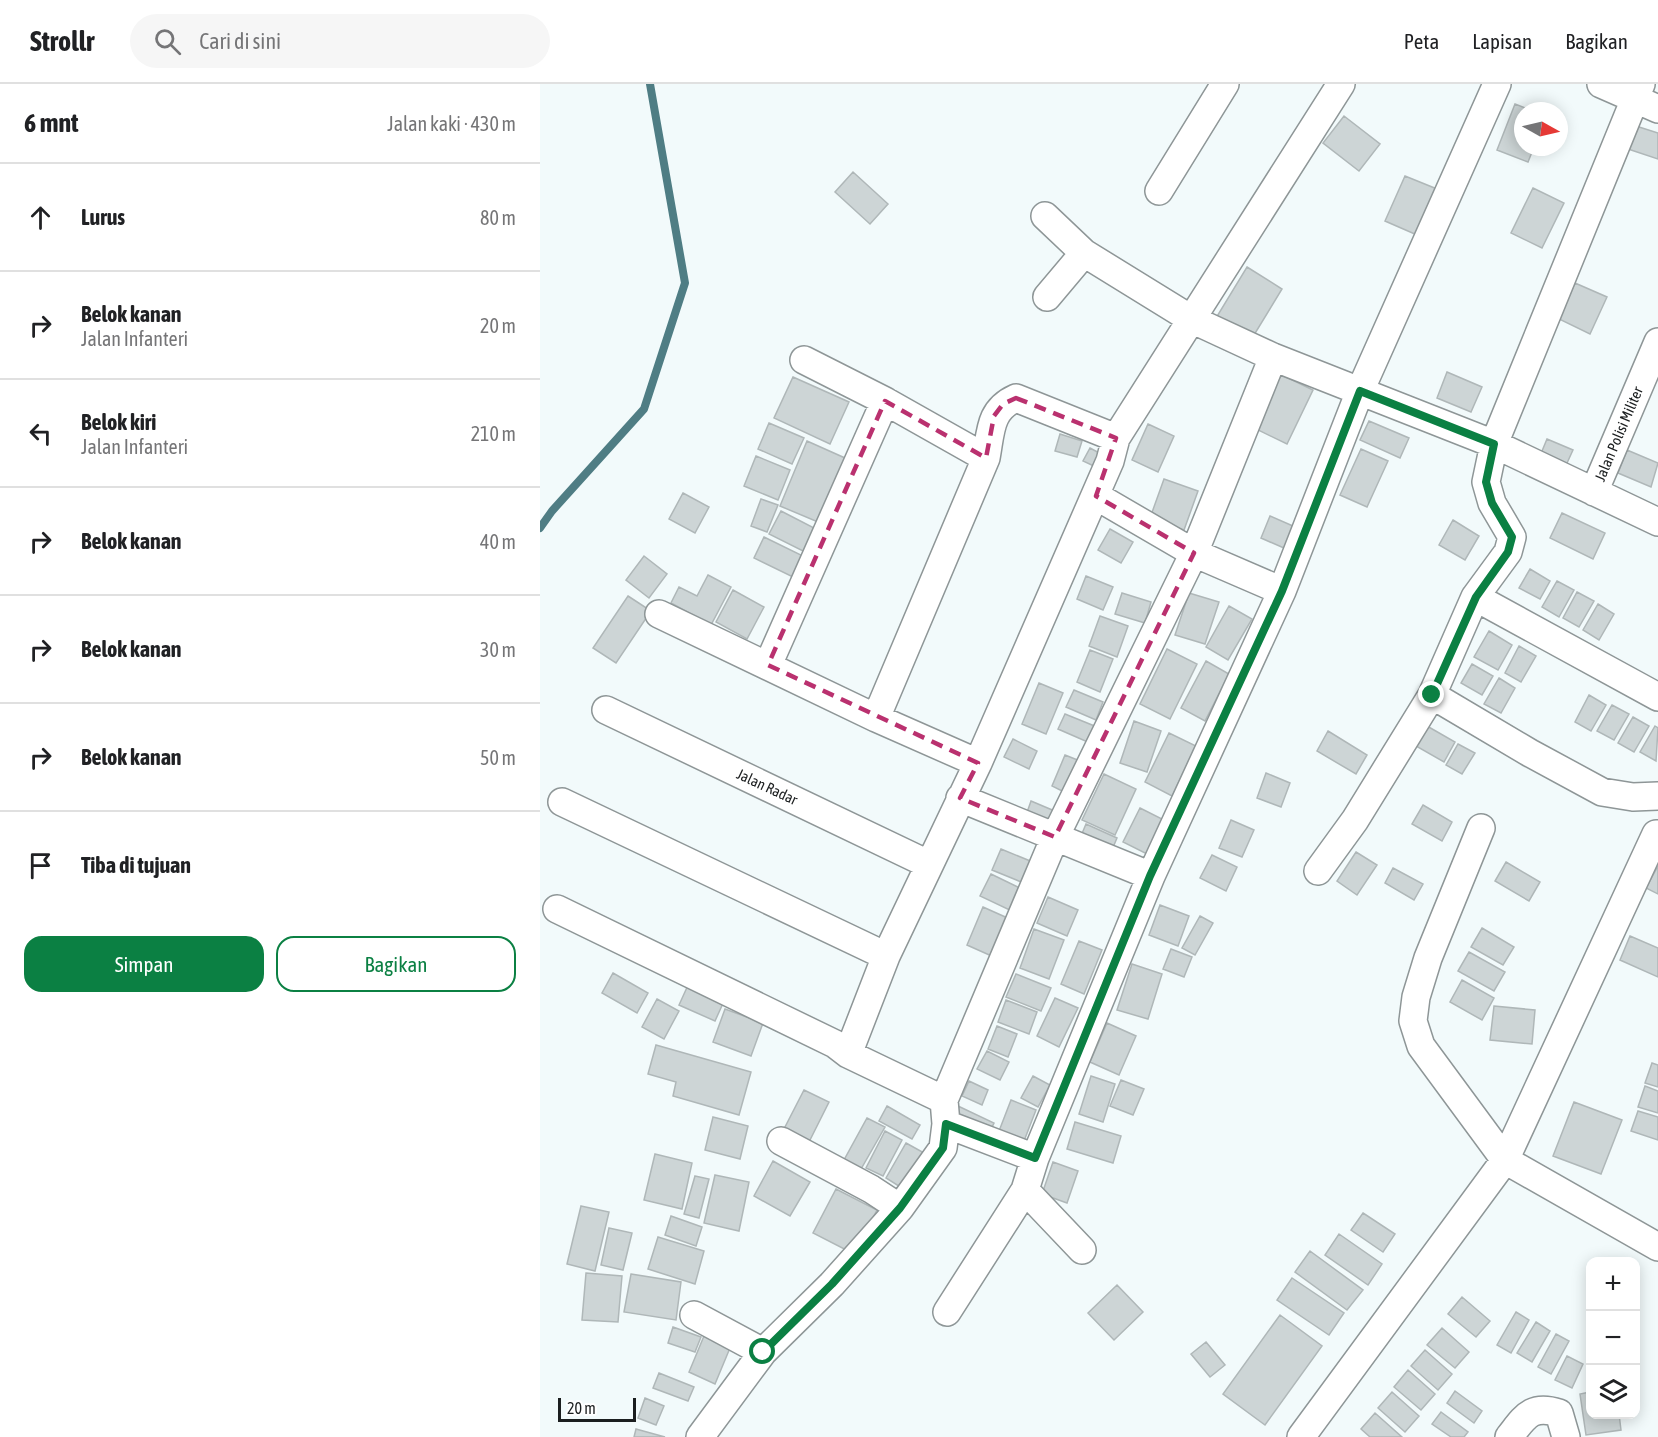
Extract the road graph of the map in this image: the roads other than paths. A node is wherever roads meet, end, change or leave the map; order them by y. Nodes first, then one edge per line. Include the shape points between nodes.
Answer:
1 (1225, 84) edge
2 (1341, 84) edge
3 (1497, 84) edge
4 (1601, 84) edge
5 (1644, 97) edge
6 (1159, 191) dead end
7 (1045, 216) dead end
8 (1084, 253) junction
9 (1047, 297) dead end
10 (1191, 319) junction
11 (1658, 342) edge
12 (1273, 357) junction
13 (804, 360) dead end
14 (1360, 391) junction
15 (885, 401) junction
16 (1116, 438) junction
17 (1494, 444) junction
18 (986, 458) junction
19 (1594, 492) junction
20 (1096, 496) junction
21 (1658, 522) edge
22 (1194, 553) junction
23 (1282, 591) junction
24 (1476, 597) junction
25 (659, 614) dead end
26 (768, 665) junction
27 (1432, 695) junction
28 (1658, 697) edge
29 (606, 710) dead end
30 (876, 718) junction
31 (978, 763) junction
32 (1658, 796) edge
33 (960, 798) junction
34 (562, 802) dead end
35 (1481, 828) dead end
36 (1656, 834) dead end
37 (1055, 837) junction
38 (928, 864) junction
39 (1318, 871) dead end
40 (1150, 876) junction
41 (557, 909) dead end
42 (886, 956) junction
43 (848, 1054) junction
44 (945, 1112) junction
45 (781, 1141) dead end
46 (1035, 1158) junction
47 (1505, 1160) junction
48 (1024, 1190) junction
49 (900, 1208) junction
50 (1658, 1247) edge
51 (1082, 1250) dead end
52 (947, 1312) dead end
53 (694, 1315) dead end
54 (763, 1352) junction
55 (700, 1437) edge
56 (1301, 1437) edge
57 (1509, 1437) edge
58 (1566, 1437) edge

1 - 6 street
2 - 10 street
3 - 14 street
4 - 5 street
5 - 17 street
7 - 8 street
8 - 9 street
8 - 10 street
10 - 12 street
10 - 16 street
11 - 19 street, Jalan Polisi Militer
12 - 14 street
12 - 22 street
13 - 15 street
14 - 17 street
14 - 23 street
15 - 18 street
15 - 26 street
16 - 18 street via 1016,398 1003,404 994,416
16 - 20 street
17 - 19 street
17 - 24 street via 1486,482 1492,503 1512,537 1508,552
18 - 30 street
19 - 21 street
20 - 22 street
20 - 31 street
22 - 23 street
22 - 37 street
23 - 40 street
24 - 27 street
24 - 28 street
25 - 26 street
26 - 30 street
27 - 32 street via 1602,792
27 - 39 street
29 - 38 street, Jalan Radar
30 - 31 street
31 - 33 street
33 - 37 street
33 - 38 street
34 - 42 street
35 - 47 street via 1428,958 1413,1021 1421,1046
36 - 47 street
37 - 40 street
37 - 44 street
38 - 42 street
40 - 46 street
41 - 43 street via 835,1044
42 - 43 street
43 - 44 street
44 - 46 street
44 - 49 street via 943,1148
45 - 49 street
46 - 48 street
47 - 50 street
47 - 56 street
48 - 51 street
48 - 52 street
49 - 54 street via 832,1284
53 - 54 street
54 - 55 street
57 - 58 street via 1528,1413 1544,1408 1559,1413

